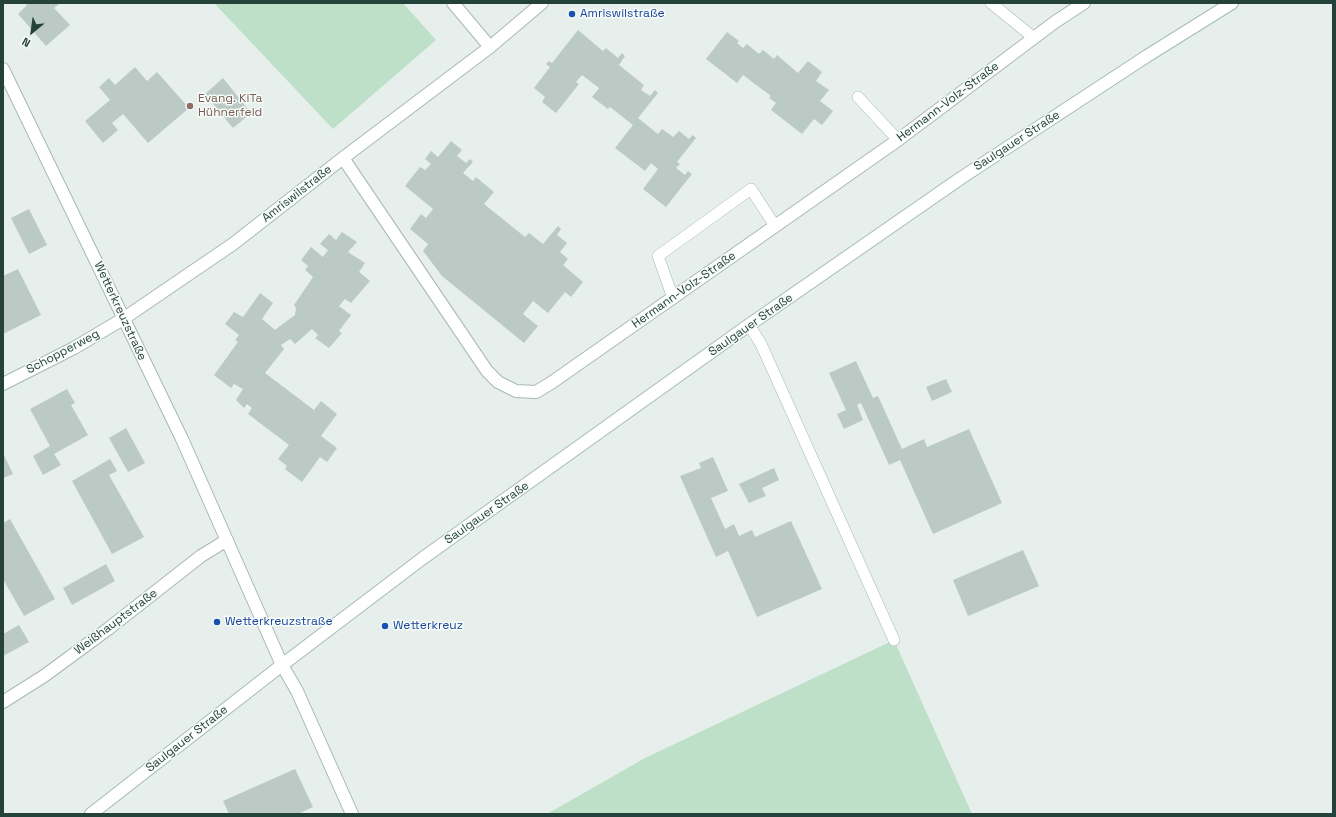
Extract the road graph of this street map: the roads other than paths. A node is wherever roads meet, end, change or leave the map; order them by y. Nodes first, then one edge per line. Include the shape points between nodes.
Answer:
1 (453, 3) edge
2 (542, 3) edge
3 (991, 3) edge
4 (1084, 3) edge
5 (1232, 3) edge
6 (1034, 38) junction
7 (490, 47) junction
8 (3, 69) edge
9 (858, 97) dead end
10 (898, 140) junction
11 (343, 158) junction
12 (775, 226) junction
13 (673, 298) junction
14 (123, 320) junction
15 (749, 325) junction
16 (3, 384) edge
17 (227, 540) junction
18 (894, 640) dead end
19 (282, 664) junction
20 (3, 702) edge
21 (91, 814) edge
22 (352, 814) edge

1 - 7 street
2 - 7 street, Amriswilstraße
3 - 6 lane
4 - 6 street, Hermann-Volz-Straße
5 - 15 street, Saulgauer Straße via 962,178
6 - 10 street, Hermann-Volz-Straße
7 - 11 street, Amriswilstraße
8 - 14 street, Wetterkreuzstraße
9 - 10 lane
10 - 12 street, Hermann-Volz-Straße
11 - 13 street, Hermann-Volz-Straße via 487,371 498,382 516,391 536,392 551,384
11 - 14 street, Amriswilstraße via 232,244
12 - 13 street, Hermann-Volz-Straße
12 - 13 lane via 751,189 658,256
14 - 16 street, Schopperweg
14 - 17 street, Wetterkreuzstraße via 182,440
15 - 18 lane via 761,344
15 - 19 street, Saulgauer Straße via 423,558
17 - 19 street, Wetterkreuzstraße
17 - 20 street, Weißhauptstraße via 200,556 48,673
19 - 21 street, Saulgauer Straße
19 - 22 street via 298,691

